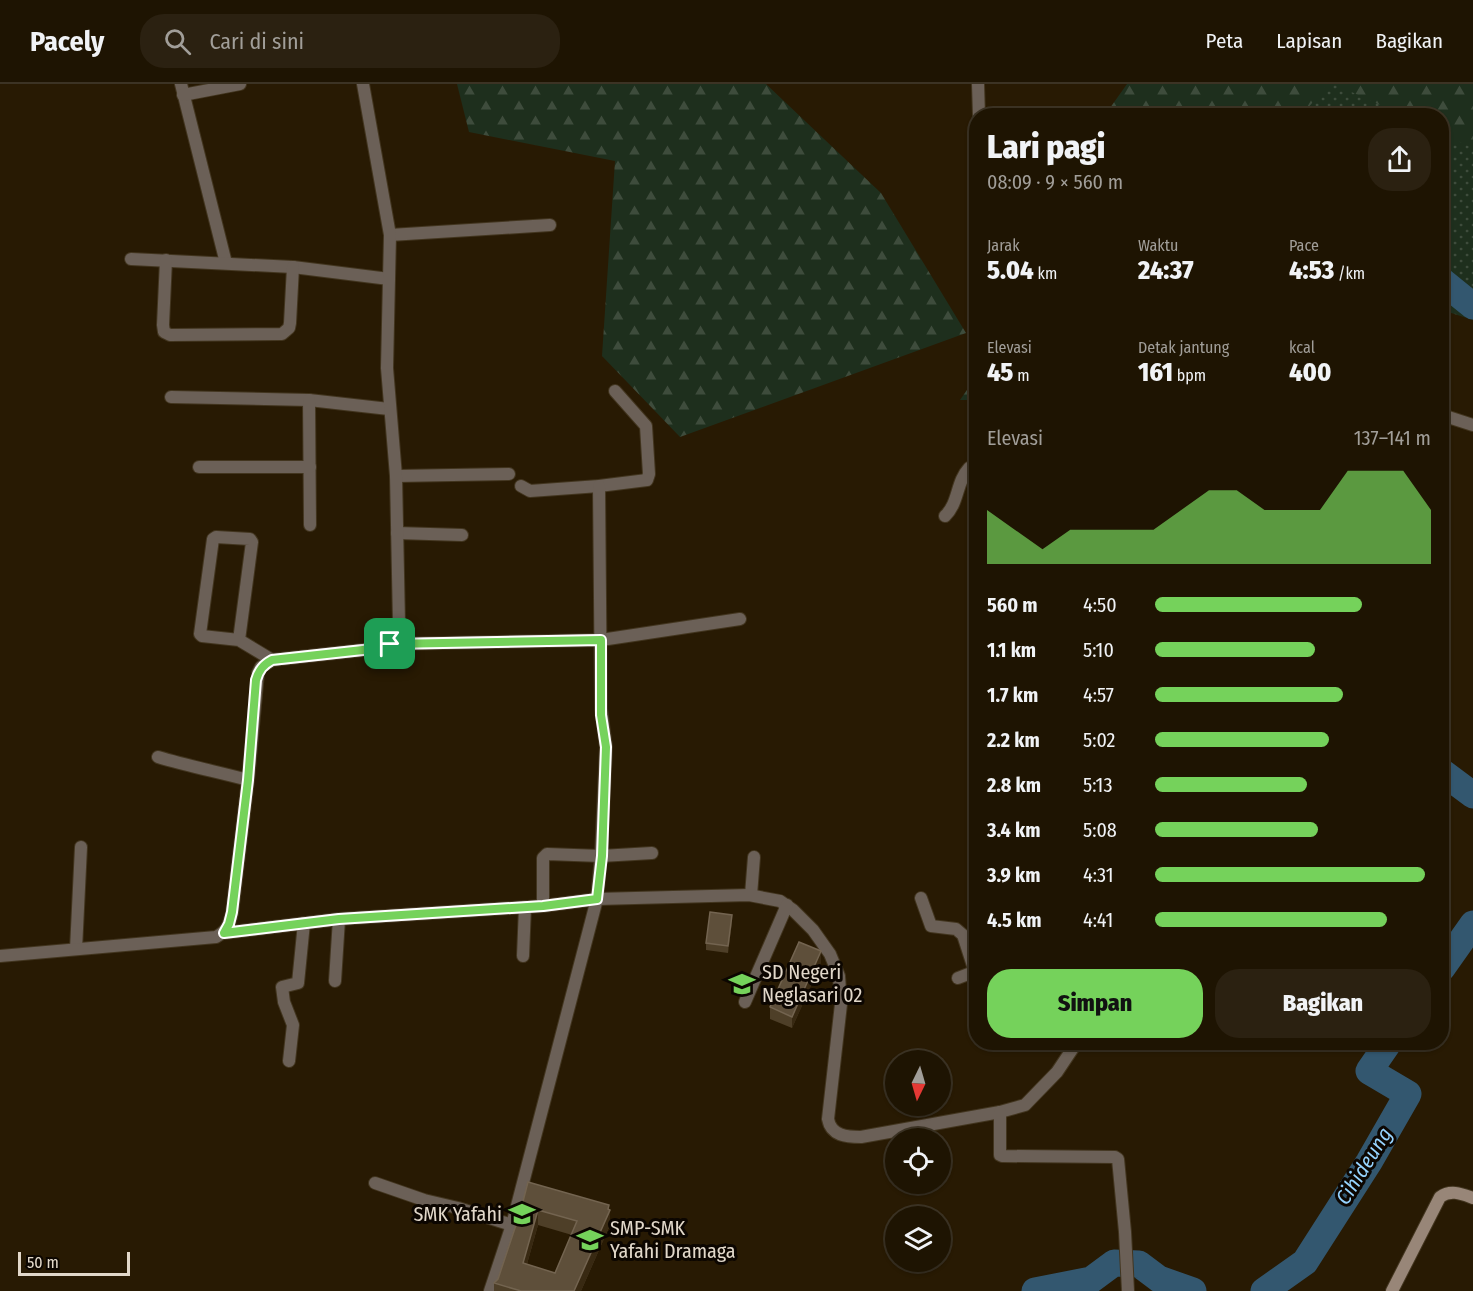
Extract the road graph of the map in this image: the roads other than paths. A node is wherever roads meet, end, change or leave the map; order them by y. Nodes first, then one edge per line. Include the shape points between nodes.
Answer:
1 (240, 84) edge
2 (363, 84) edge
3 (978, 84) edge
4 (182, 89) edge
5 (979, 108) edge
6 (550, 225) dead end
7 (390, 234) junction
8 (131, 259) dead end
9 (166, 260) junction
10 (226, 263) junction
11 (293, 267) junction
12 (389, 279) junction
13 (615, 391) dead end
14 (171, 397) dead end
15 (309, 400) junction
16 (389, 409) junction
17 (1449, 417) edge
18 (1473, 424) edge
19 (199, 467) dead end
20 (309, 467) junction
21 (969, 468) edge
22 (509, 474) dead end
23 (396, 476) junction
24 (521, 486) dead end
25 (599, 486) junction
26 (945, 516) dead end
27 (310, 525) dead end
28 (397, 533) junction
29 (462, 535) dead end
30 (740, 619) dead end
31 (239, 640) junction
32 (601, 640) junction
33 (390, 644) junction
34 (272, 660) junction
35 (158, 757) dead end
36 (248, 780) junction
37 (81, 847) dead end
38 (652, 853) dead end
39 (602, 856) junction
40 (754, 857) dead end
41 (751, 895) junction
42 (921, 898) dead end
43 (597, 899) junction
44 (787, 905) junction
45 (543, 906) junction
46 (525, 907) junction
47 (339, 919) junction
48 (304, 923) junction
49 (224, 933) junction
50 (76, 949) junction
51 (969, 952) edge
52 (0, 956) edge
53 (523, 956) dead end
54 (969, 974) edge
55 (958, 978) dead end
56 (335, 981) dead end
57 (745, 1002) dead end
58 (1072, 1050) edge
59 (289, 1061) dead end
60 (1000, 1112) junction
61 (375, 1183) dead end
62 (1473, 1198) edge
63 (512, 1225) junction
64 (490, 1291) edge
65 (1128, 1291) edge
66 (1392, 1291) edge

1 - 4 street
2 - 7 street
3 - 5 street
4 - 10 street
6 - 7 street
7 - 12 street
8 - 9 street
9 - 10 street
9 - 11 street via 162,325 170,335 286,332 290,323
10 - 11 street
11 - 12 street
12 - 16 street
13 - 25 street via 646,426 649,477
14 - 15 street
15 - 16 street
15 - 20 street
16 - 23 street
17 - 18 street
19 - 20 street
20 - 27 street
21 - 26 street
22 - 23 street
23 - 28 street
24 - 25 street via 530,491
25 - 32 street
28 - 29 street
28 - 33 street via 399,623 395,640
30 - 32 street
31 - 31 street via 252,542 216,537 200,634
31 - 34 street
32 - 33 street
32 - 39 street via 601,715 606,747
33 - 34 street
34 - 36 street via 261,668 256,680
35 - 36 street
36 - 49 street via 232,912
37 - 50 street
38 - 39 street
39 - 43 street
39 - 45 street via 544,856
40 - 41 street
41 - 43 street
41 - 44 street
42 - 51 street via 931,926 956,929 963,935
43 - 45 street
43 - 63 street
44 - 57 street
44 - 60 street via 813,930 839,976 841,1004 828,1119 834,1131 861,1137
45 - 46 street
46 - 47 street
46 - 53 street
47 - 48 street
47 - 56 street
48 - 49 street
48 - 59 street via 297,983 282,987 293,1025
49 - 50 street via 216,937
50 - 52 street
54 - 55 street
58 - 60 street via 1036,1096 1025,1105
60 - 65 street via 1002,1156 1118,1159
61 - 63 street
62 - 66 main road via 1444,1193 1436,1201
63 - 64 street

